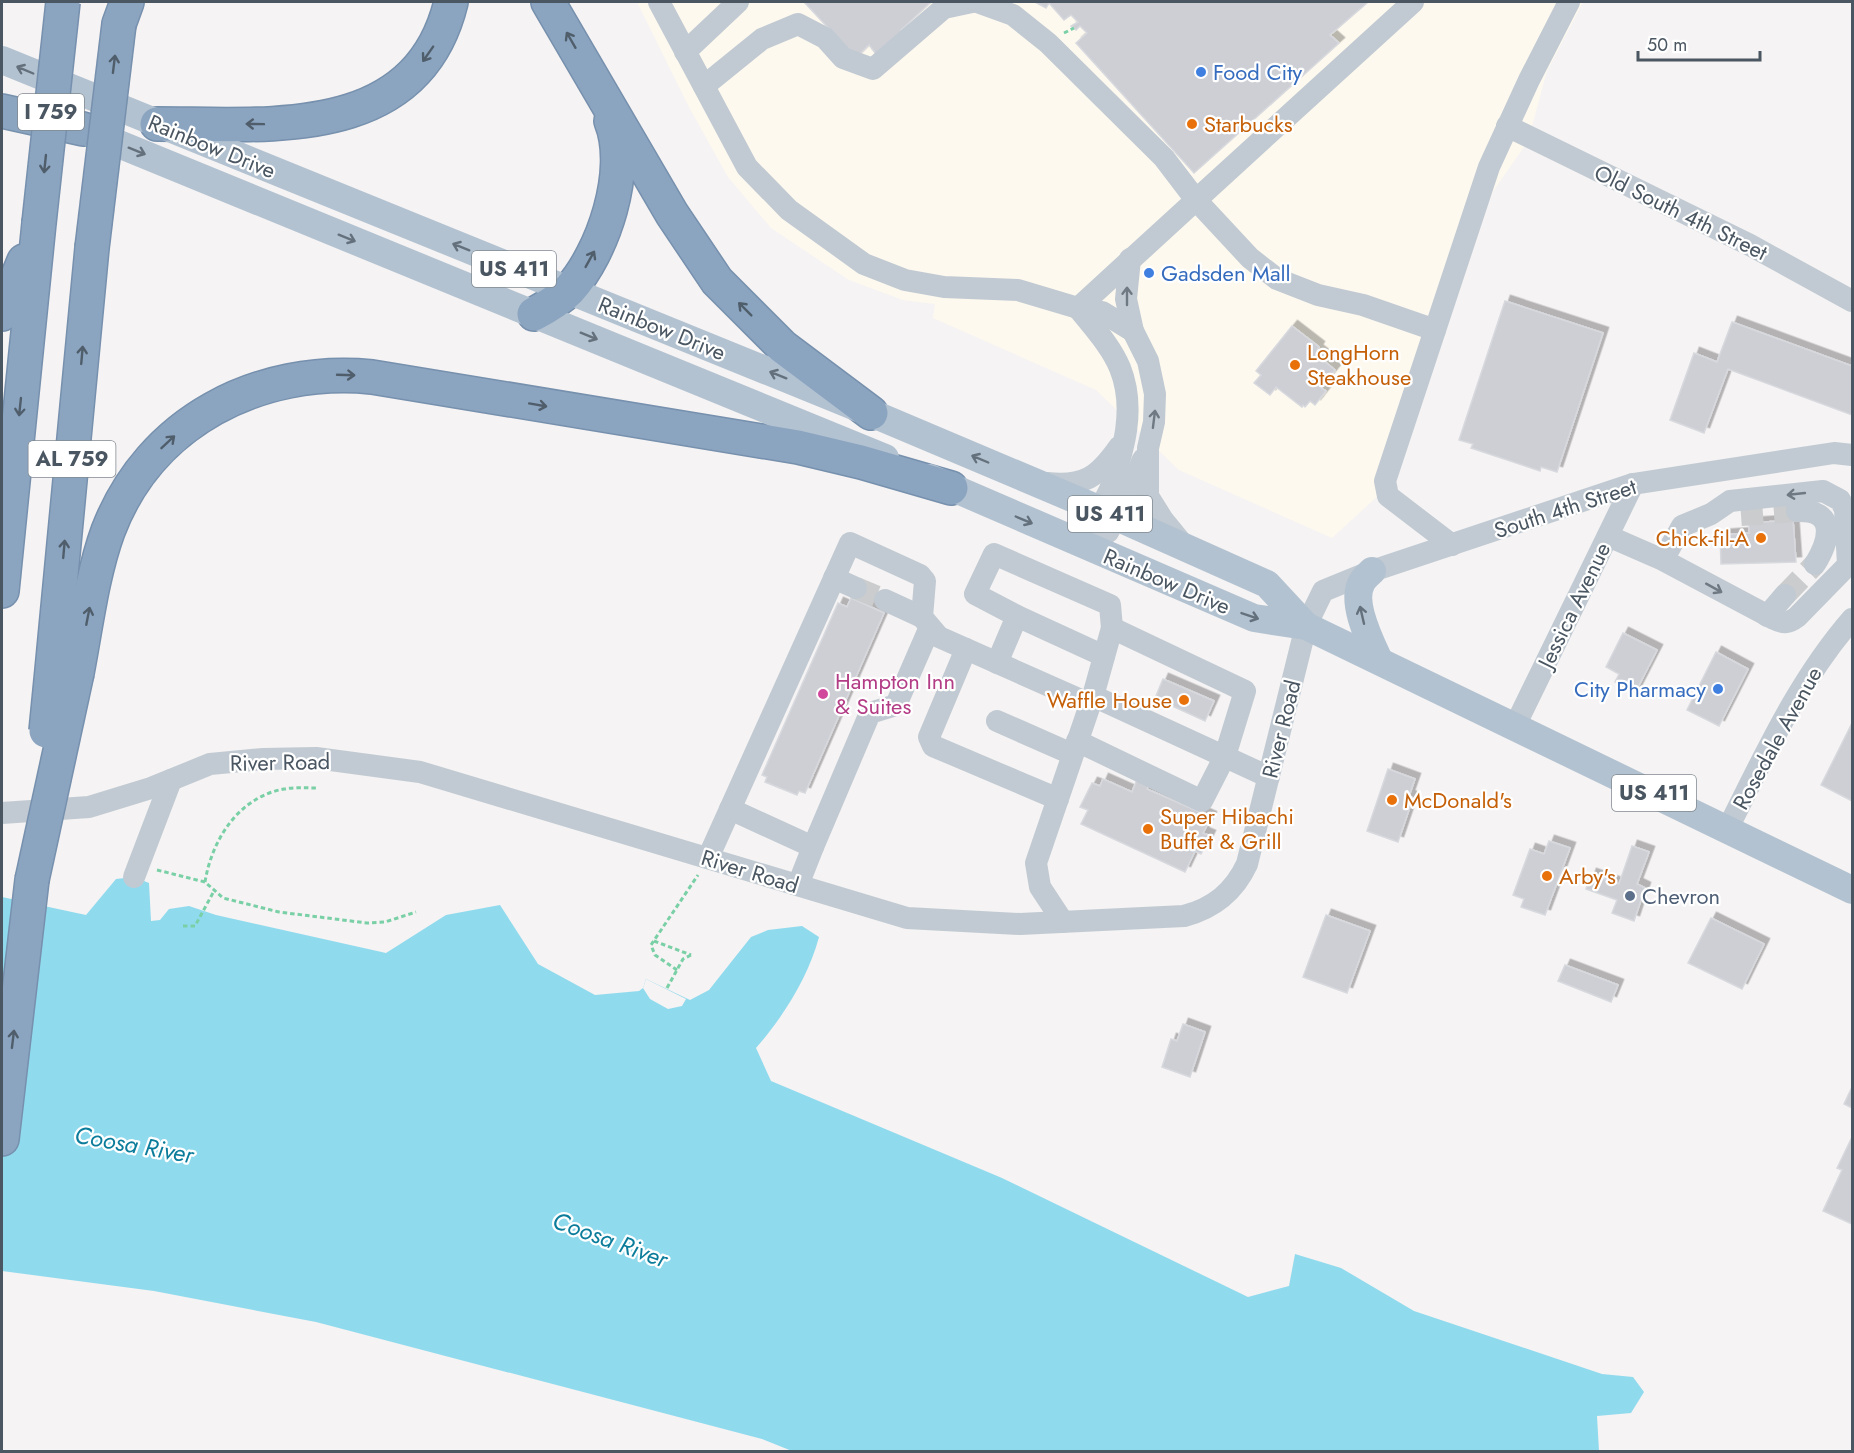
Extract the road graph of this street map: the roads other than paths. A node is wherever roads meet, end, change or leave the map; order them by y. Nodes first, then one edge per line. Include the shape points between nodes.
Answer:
1 (63, 2) edge
2 (451, 2) edge
3 (549, 2) edge
4 (658, 2) edge
5 (738, 2) edge
6 (972, 2) edge
7 (977, 2) edge
8 (1413, 2) edge
9 (1569, 2) edge
10 (122, 9) edge
11 (685, 52) junction
12 (2, 60) edge
13 (596, 82) junction
14 (704, 86) junction
15 (2, 95) edge
16 (2, 111) edge
17 (157, 124) junction
18 (1507, 126) junction
19 (83, 129) junction
20 (1196, 200) junction
21 (39, 223) junction
22 (1130, 259) junction
23 (568, 291) junction
24 (1852, 301) edge
25 (1078, 308) junction
26 (2, 314) edge
27 (534, 314) junction
28 (1435, 330) junction
29 (1133, 331) junction
30 (871, 412) junction
31 (1125, 439) junction
32 (1148, 448) junction
33 (1820, 455) junction
34 (1852, 455) edge
35 (1034, 482) junction
36 (1633, 484) junction
37 (951, 488) junction
38 (1823, 491) junction
39 (1797, 511) tunnel mouth
40 (1109, 513) junction
41 (1711, 514) junction
42 (1741, 515) tunnel mouth
43 (1608, 536) junction
44 (1452, 545) junction
45 (1186, 548) junction
46 (1096, 551) junction
47 (1663, 560) junction
48 (1815, 564) tunnel mouth
49 (1372, 571) junction
50 (1847, 574) edge
51 (834, 578) junction
52 (856, 588) tunnel mouth
53 (2, 591) edge
54 (1785, 595) tunnel mouth
55 (885, 600) tunnel mouth
56 (1017, 616) junction
57 (1767, 616) junction
58 (1852, 619) edge
59 (926, 622) junction
60 (1306, 626) junction
61 (1112, 628) junction
62 (966, 650) junction
63 (1104, 656) junction
64 (1379, 660) junction
65 (997, 663) junction
66 (65, 672) junction
67 (1091, 700) junction
68 (997, 721) dead end
69 (1515, 726) junction
70 (1075, 748) junction
71 (1225, 756) junction
72 (1269, 777) junction
73 (171, 780) junction
74 (1058, 799) junction
75 (730, 809) junction
76 (2, 813) edge
77 (1727, 830) junction
78 (813, 847) junction
79 (708, 858) junction
80 (134, 877) dead end
81 (798, 885) junction
82 (1848, 886) edge
83 (1063, 922) junction
84 (2, 1139) edge

1 -> 21 highway, I 759, bridge
2 -> 17 highway via 425,60 400,85 371,105 290,123
13 -> 3 highway
4 - 11 street
5 - 11 street
6 - 14 street via 944,8 873,69 843,58 825,38 798,24 762,39
7 - 20 street via 1012,15 1048,43 1164,158
8 - 20 street
9 - 18 street
66 -> 10 highway, AL 759, bridge via 92,248
11 - 14 street
17 -> 12 main road, Rainbow Drive / US 411
23 -> 13 highway via 601,237 615,180 616,134
30 -> 13 highway via 783,347 717,281 672,214
14 - 25 street via 747,167 789,210 864,264 905,280 944,288 1018,290
15 - 19 main road, Rainbow Drive / US 411
16 - 19 highway
23 -> 17 main road, Rainbow Drive / US 411
18 - 24 street, Old South 4th Street via 1750,245
18 - 28 street via 1489,167
19 -> 27 main road, Rainbow Drive / US 411
20 - 22 street
20 - 28 street via 1250,258 1277,279
21 - 26 highway
21 -> 53 highway, AL 759
22 - 25 street
29 -> 22 street via 1126,299
23 - 27 highway
30 -> 23 main road, Rainbow Drive / US 411
25 - 29 street via 1101,312
25 - 31 street via 1120,367 1128,395
27 -> 37 main road, Rainbow Drive / US 411 via 859,446
28 - 44 street via 1385,481 1388,496
32 -> 29 street via 1154,422 1154,386 1148,361
35 -> 30 main road, Rainbow Drive / US 411
31 - 35 street via 1091,478 1078,484
31 - 40 street
32 - 40 street
32 - 45 street via 1148,496
33 - 34 street, South 4th Street
33 - 36 street, South 4th Street
33 - 38 street
35 - 40 main road, Rainbow Drive / US 411
36 - 43 street, Jessica Avenue
36 - 44 street, South 4th Street
37 -> 46 main road, Rainbow Drive / US 411
66 -> 37 highway via 109,528 132,486 162,448 199,417 241,394 288,380 334,375 372,377 798,447
38 -> 41 street via 1730,501
38 - 50 street via 1840,500 1845,509
39 - 48 street via 1809,510 1824,519 1824,549
40 - 45 main road, Rainbow Drive / US 411
40 - 46 street
41 - 42 street
41 - 47 street via 1682,526
43 - 47 street
43 - 69 street, Jessica Avenue
44 - 49 street, South 4th Street
45 - 60 main road, Rainbow Drive / US 411 via 1267,584
46 -> 60 main road, Rainbow Drive / US 411 via 1254,618
47 -> 57 street
49 - 60 street, South 4th Street via 1323,591
64 -> 49 main road via 1359,603 1362,581
50 - 57 street via 1789,623
51 - 52 street
51 - 59 street via 850,543 920,575 925,581
51 - 75 street
54 - 57 street
55 - 59 street
56 - 61 street via 975,594 994,554 1110,605
56 - 63 street
56 - 65 street
58 - 77 street, Rosedale Avenue via 1793,702
59 - 62 street via 939,638
59 - 78 street via 896,705 870,713
60 - 64 main road, Rainbow Drive / US 411
60 - 72 street, River Road
61 - 63 street
61 - 71 street via 1245,691
62 - 65 street
62 - 74 street via 929,737 933,746
63 - 67 street
64 - 69 main road, Rainbow Drive / US 411
65 - 67 street
84 -> 66 highway, bridge via 32,880
67 - 70 street
67 - 71 street
68 - 70 street
69 - 77 main road, Rainbow Drive / US 411
70 - 71 street via 1202,801
70 - 74 street
71 - 72 street
72 - 83 street, River Road via 1248,864 1235,886 1217,903 1184,916
73 - 76 street, River Road via 88,807
73 - 79 street, River Road via 210,764 263,759 316,758 420,772
73 - 80 street
74 - 83 street via 1036,863 1040,887
75 - 78 street
75 - 79 street
77 - 82 main road, Rainbow Drive / US 411
78 - 81 street
79 - 81 street, River Road
81 - 83 street, River Road via 907,918 1020,924

